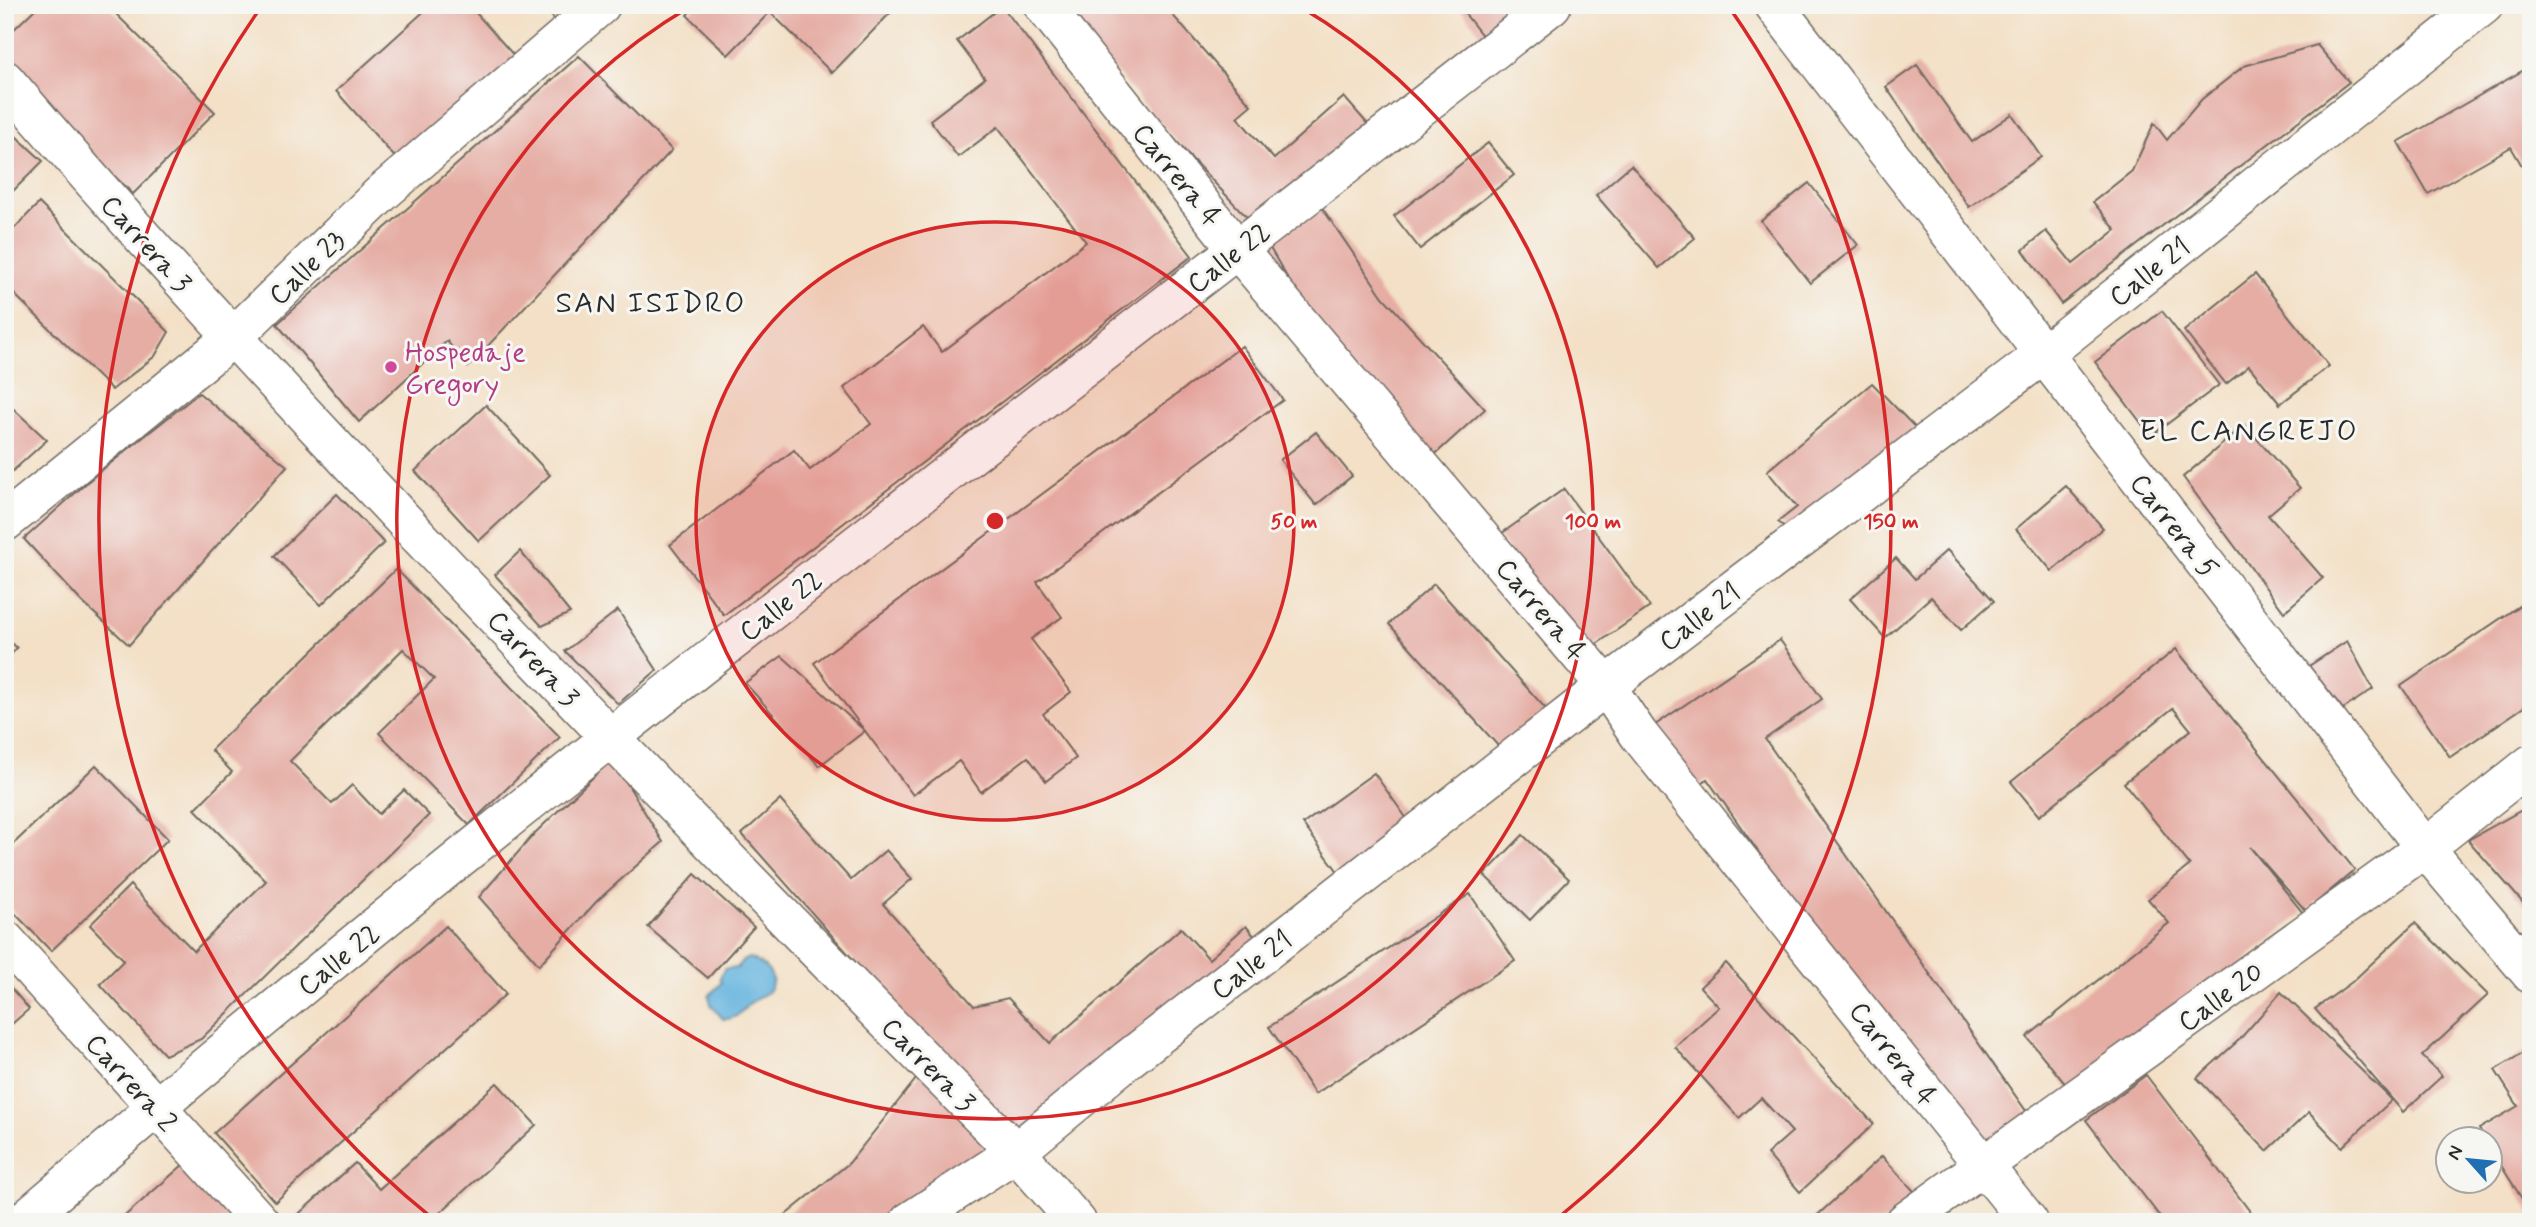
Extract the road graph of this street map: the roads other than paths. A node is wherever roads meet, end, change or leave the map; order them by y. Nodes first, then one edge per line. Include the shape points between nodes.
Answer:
1 (600, 5) edge
2 (1043, 5) edge
3 (1552, 5) edge
4 (1773, 5) edge
5 (2484, 5) edge
6 (5, 80) edge
7 (1238, 250) junction
8 (232, 338) junction
9 (2044, 354) junction
10 (5, 522) edge
11 (1606, 686) junction
12 (609, 738) junction
13 (2531, 764) edge
14 (2425, 848) junction
15 (5, 940) edge
16 (2531, 974) edge
17 (155, 1108) junction
18 (1016, 1152) junction
19 (1984, 1167) junction
20 (22, 1222) edge
21 (260, 1222) edge
22 (909, 1222) edge
23 (1077, 1222) edge
24 (1905, 1222) edge
25 (2029, 1222) edge

1 - 8 street, Calle 23 via 382,193
2 - 7 street, Carrera 4
3 - 7 street, Calle 22
4 - 9 street, Carrera 5
5 - 9 street, Calle 21
6 - 8 street, Carrera 3
7 - 11 street, Carrera 4
7 - 12 street, Calle 22
8 - 10 street, Calle 23
8 - 12 street, Carrera 3
9 - 11 street, Calle 21
9 - 14 street, Carrera 5
11 - 18 street, Calle 21 via 1127,1059
11 - 19 street, Carrera 4 via 1639,735
12 - 17 street, Calle 22
12 - 18 street, Carrera 3
13 - 14 street, Calle 20
14 - 16 street, Carrera 5
14 - 19 street, Calle 20
15 - 17 street, Carrera 2
17 - 20 street, Calle 22
17 - 21 street, Carrera 2
18 - 22 street, Calle 21
18 - 23 street, Carrera 3
19 - 24 street, Calle 20
19 - 25 street, Carrera 4

